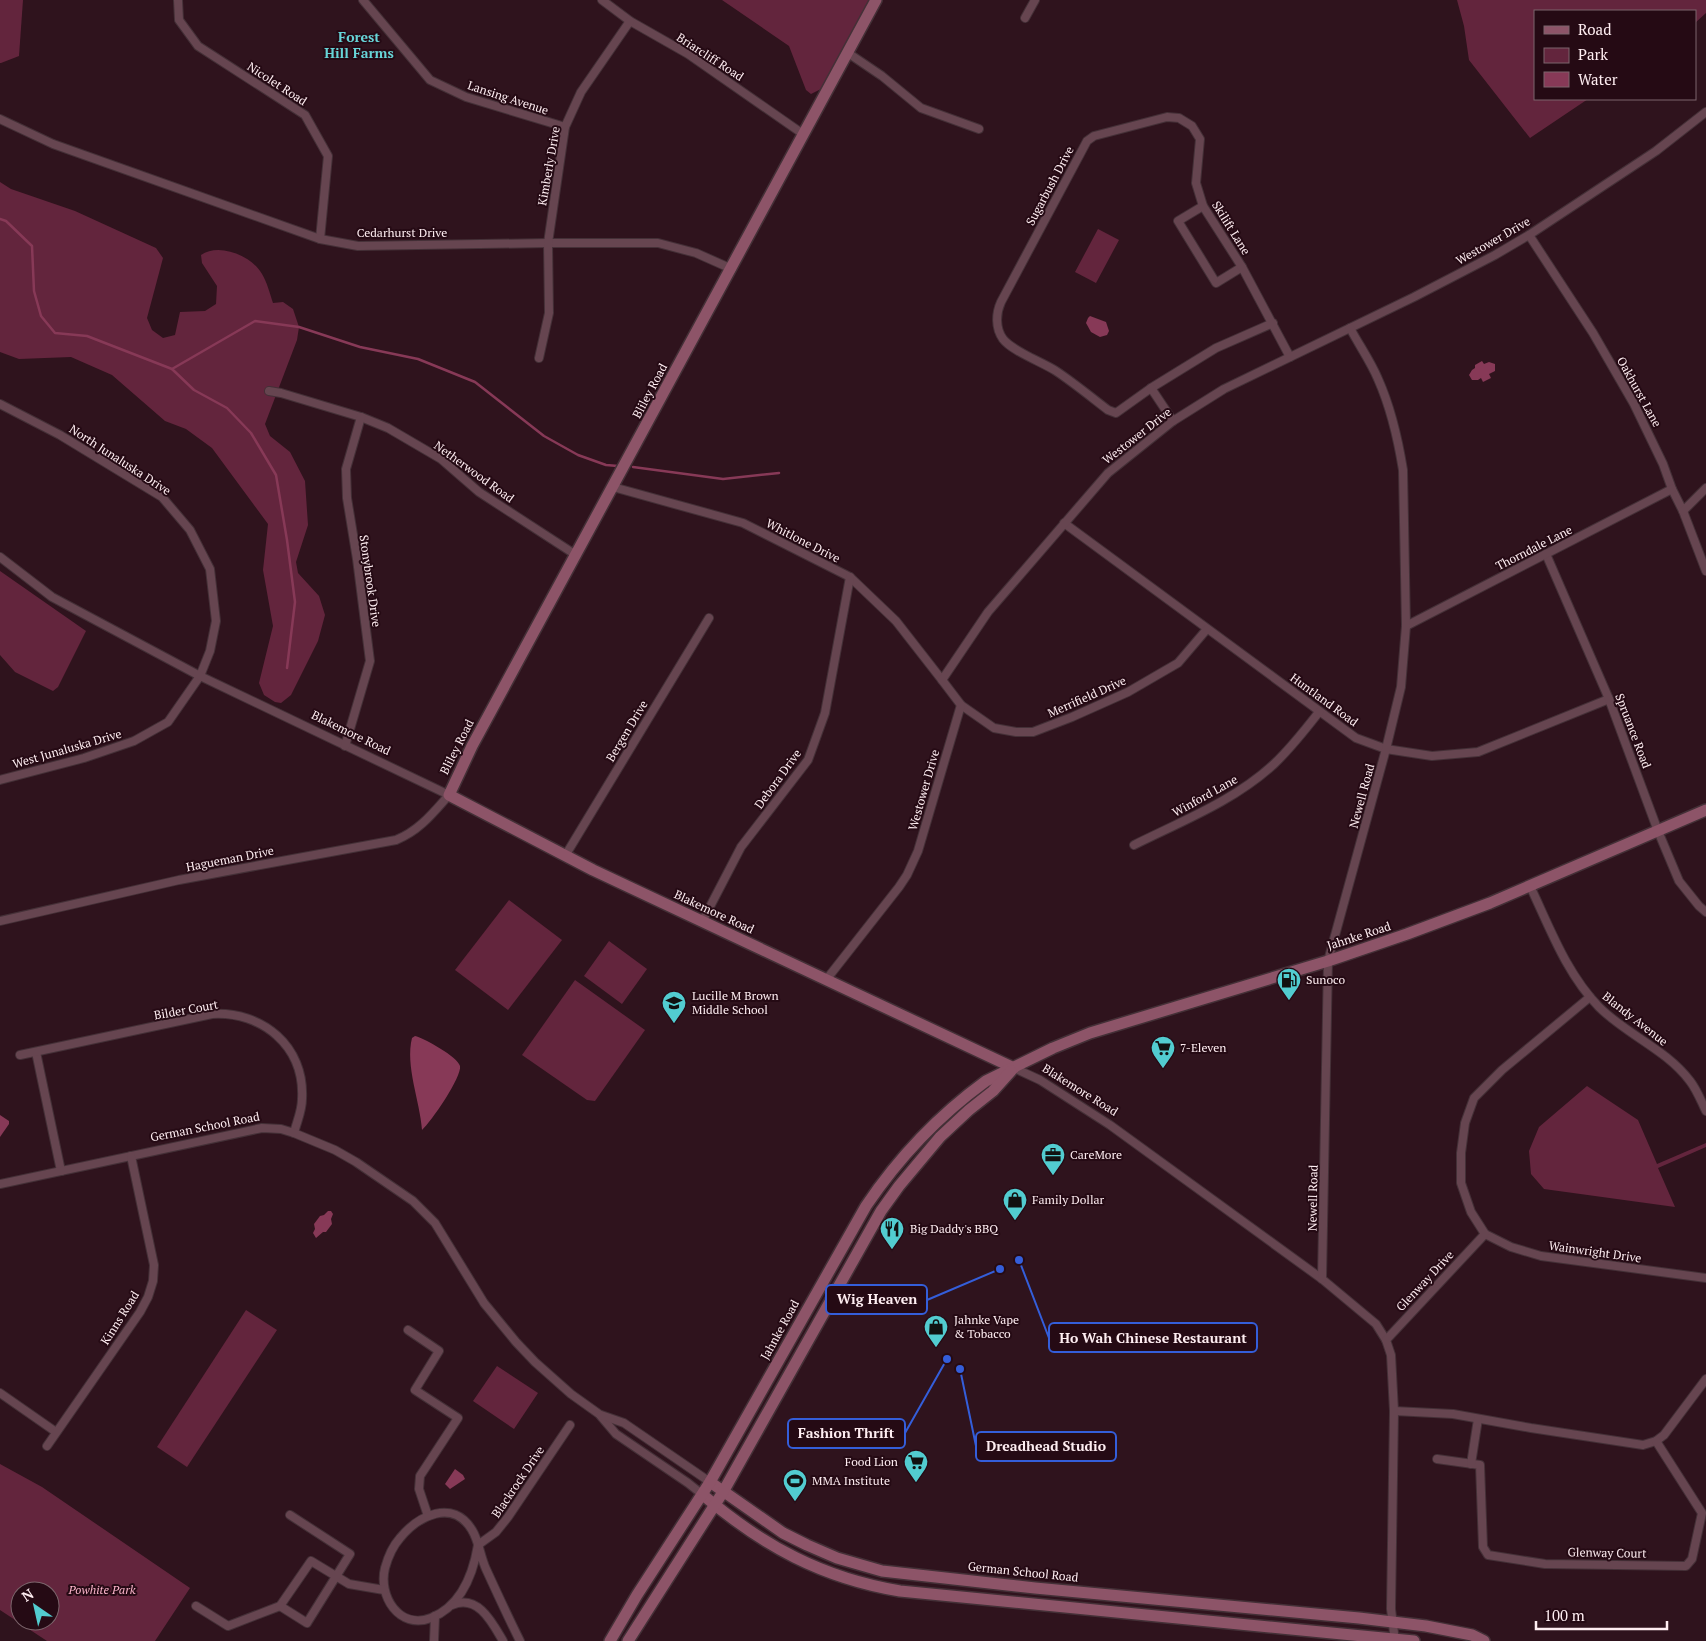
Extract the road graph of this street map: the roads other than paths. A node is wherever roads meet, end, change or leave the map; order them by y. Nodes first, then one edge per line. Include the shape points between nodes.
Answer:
1 (178, 0) edge
2 (363, 0) edge
3 (602, 0) edge
4 (876, 0) edge
5 (1035, 0) edge
6 (1025, 18) dead end
7 (630, 21) junction
8 (848, 53) junction
9 (1706, 112) edge
10 (1179, 118) joint
11 (0, 119) edge
12 (565, 127) junction
13 (979, 129) dead end
14 (804, 134) junction
15 (1203, 206) junction
16 (1529, 235) junction
17 (320, 239) junction
18 (548, 243) junction
19 (1242, 267) junction
20 (732, 269) junction
21 (1273, 323) junction
22 (1350, 328) junction
23 (1290, 357) junction
24 (539, 358) dead end
25 (1151, 388) junction
26 (269, 391) dead end
27 (0, 404) edge
28 (362, 418) junction
29 (1173, 421) junction
30 (614, 487) junction
31 (1706, 488) edge
32 (1672, 489) junction
33 (1683, 512) junction
34 (1064, 523) junction
35 (1546, 554) junction
36 (576, 555) junction
37 (0, 557) edge
38 (1706, 571) edge
39 (850, 577) junction
40 (709, 618) dead end
41 (1406, 626) junction
42 (1207, 629) junction
43 (200, 676) junction
44 (942, 680) junction
45 (1609, 699) junction
46 (961, 706) junction
47 (1319, 712) junction
48 (345, 746) junction
49 (1386, 749) junction
50 (0, 780) edge
51 (449, 795) junction
52 (1706, 810) edge
53 (1658, 830) junction
54 (1134, 845) dead end
55 (565, 856) junction
56 (1530, 886) junction
57 (1706, 912) edge
58 (0, 921) edge
59 (702, 922) junction
60 (1328, 961) junction
61 (826, 980) junction
62 (1590, 997) junction
63 (36, 1052) junction
64 (20, 1055) dead end
65 (1014, 1068) junction
66 (1706, 1111) edge
67 (294, 1133) junction
68 (131, 1156) junction
69 (61, 1171) junction
70 (0, 1184) edge
71 (1485, 1234) junction
72 (1706, 1278) edge
73 (1322, 1279) junction
74 (408, 1330) dead end
75 (1386, 1340) junction
76 (1706, 1379) edge
77 (0, 1394) edge
78 (1394, 1411) junction
79 (599, 1414) junction
80 (1478, 1419) junction
81 (570, 1425) dead end
82 (56, 1432) junction
83 (1656, 1441) junction
84 (47, 1446) dead end
85 (1436, 1459) dead end
86 (1471, 1464) junction
87 (710, 1482) junction
88 (723, 1492) junction
89 (703, 1495) junction
90 (714, 1505) junction
91 (290, 1515) dead end
92 (428, 1516) junction
93 (478, 1545) junction
94 (336, 1578) junction
95 (384, 1590) junction
96 (196, 1606) dead end
97 (280, 1606) junction
98 (448, 1607) junction
99 (435, 1616) junction
100 (1392, 1622) junction
101 (1395, 1640) edge
102 (434, 1641) edge
103 (503, 1641) edge
104 (520, 1641) edge
105 (610, 1641) edge
106 (628, 1641) edge
107 (1414, 1641) edge
108 (1484, 1641) edge

1 - 17 street, Nicolet Road via 179,20 198,46 305,116 328,156
2 - 12 street, Lansing Avenue via 430,80 466,98
3 - 7 street, Briarcliff Road
4 - 8 street, Bliley Road
5 - 6 street
7 - 12 street, Kimberly Drive via 582,92
7 - 14 street, Briarcliff Road via 688,54
8 - 13 street via 921,108
8 - 14 street, Bliley Road
9 - 16 street, Westower Drive via 1656,151
10 - 15 street, Skilift Lane via 1192,126 1200,139 1196,184
10 - 25 street, Sugarbush Drive via 1167,117 1094,136 1087,141 997,312 999,329 1009,344 1055,370 1108,410 1116,413
11 - 17 street, Cedarhurst Drive via 53,144
12 - 18 street, Kimberly Drive
14 - 20 street, Bliley Road
15 - 19 street, Skilift Lane
15 - 19 street via 1178,221 1216,283
16 - 22 street, Westower Drive via 1495,256
16 - 32 street, Oakhurst Lane via 1593,333 1634,404
17 - 18 street, Cedarhurst Drive via 358,246
18 - 20 street, Cedarhurst Drive via 658,243 696,253
18 - 24 street, Kimberly Drive via 549,313
19 - 21 street, Skilift Lane
20 - 30 street, Bliley Road
21 - 23 street, Skilift Lane
21 - 25 street via 1216,348
22 - 23 street, Westower Drive
22 - 41 street, Newell Road via 1378,379 1397,435 1403,470
23 - 29 street, Westower Drive via 1224,389
25 - 29 street
26 - 28 street, Netherwood Road
27 - 43 street, North Junaluska Drive via 60,434 162,497 190,530 210,569 216,621 210,651
28 - 36 street, Netherwood Road via 388,428 441,459 479,492
28 - 48 street, Stonybrook Drive via 346,470 370,661
29 - 34 street, Westower Drive via 1108,472
30 - 36 street, Bliley Road
30 - 39 street, Whitlone Drive via 743,523
31 - 33 street
32 - 33 street, Oakhurst Lane
32 - 35 street, Thorndale Lane
33 - 38 street, Oakhurst Lane
34 - 42 street, Huntland Road
34 - 44 street, Westower Drive via 988,612
35 - 41 street, Thorndale Lane
35 - 45 street, Spruance Road
36 - 51 street, Bliley Road via 472,746
37 - 43 street, Blakemore Road via 52,597
39 - 44 street, Whitlone Drive via 896,620
39 - 59 street, Debora Drive via 825,713 808,760 741,847
40 - 55 street, Bergen Drive
41 - 49 street, Newell Road via 1401,688
42 - 46 street, Merrifield Drive via 1178,663 1128,692 1033,732 994,728
42 - 47 street, Huntland Road
43 - 48 street, Blakemore Road
43 - 50 street, West Junaluska Drive via 168,722 134,741
44 - 46 street
45 - 49 street, Huntland Road via 1478,752 1432,756
45 - 53 street, Spruance Road
46 - 61 street, Westower Drive via 914,862 899,887
47 - 49 street, Huntland Road via 1356,738
47 - 54 street, Winford Lane via 1274,764 1247,786
48 - 51 street, Blakemore Road
49 - 60 street, Newell Road
51 - 55 street, Blakemore Road
51 - 58 street, Hagueman Drive via 418,829 396,840 179,880
52 - 53 street, Jahnke Road
53 - 56 street, Jahnke Road
53 - 57 street, Spruance Road via 1679,881
55 - 59 street, Blakemore Road
56 - 60 street, Jahnke Road via 1408,934
56 - 62 street, Blandy Avenue via 1568,967
59 - 61 street, Blakemore Road
60 - 65 street, Jahnke Road via 1090,1033
60 - 73 street, Newell Road
61 - 65 street, Blakemore Road
62 - 66 street, Blandy Avenue via 1609,1016 1677,1066 1695,1087
62 - 71 street via 1502,1070 1474,1098 1465,1123 1461,1183 1471,1212
63 - 64 street, Bilder Court
63 - 67 street, Bilder Court via 212,1014 245,1017 278,1036 298,1067 302,1099
63 - 69 street
65 - 73 street, Blakemore Road via 1040,1080 1110,1125
65 - 87 street, Jahnke Road via 986,1081 948,1110 885,1179 850,1233
65 - 88 street, Jahnke Road via 993,1091 943,1134 898,1186
67 - 68 street, German School Road via 257,1129
67 - 79 street, German School Road via 347,1156 418,1205 440,1232 484,1302 516,1342 553,1379
68 - 69 street, German School Road
68 - 82 street, Kinns Road via 154,1265 153,1281 140,1312
69 - 70 street, German School Road
71 - 72 street, Wainwright Drive via 1511,1248 1541,1256
71 - 75 street, Glenway Drive
73 - 75 street, Blakemore Road via 1376,1324
74 - 92 street via 439,1351 415,1390 458,1418 420,1476 419,1490
75 - 78 street via 1391,1355
76 - 83 street
77 - 82 street
78 - 80 street via 1454,1414
78 - 100 street
79 - 87 street, German School Road via 624,1423
79 - 89 street, German School Road via 616,1434
80 - 83 street via 1631,1444
80 - 86 street
81 - 93 street, Blackrock Drive via 504,1523
82 - 84 street, Kinns Road
83 - 86 street, Glenway Court via 1702,1513 1692,1559 1686,1566 1545,1564 1488,1555 1482,1547 1480,1465
85 - 86 street
87 - 88 street, German School Road
87 - 89 street, Jahnke Road
88 - 90 street, Jahnke Road
88 - 100 street, German School Road via 783,1533 807,1545 844,1560 882,1570
89 - 90 street, German School Road
89 - 105 street, Jahnke Road
90 - 101 street, German School Road via 795,1558 839,1577 877,1587
90 - 106 street, Jahnke Road
91 - 94 street via 350,1554
92 - 93 street via 444,1513 461,1518 473,1530
92 - 95 street via 411,1527 393,1548 384,1572
93 - 98 street via 468,1581
93 - 104 street
94 - 95 street via 354,1586
94 - 97 street via 311,1561
94 - 97 street via 307,1623
95 - 99 street via 390,1605 402,1615 423,1620
96 - 97 street via 228,1626
98 - 99 street
98 - 103 street via 462,1602 474,1605 487,1617
99 - 102 street
100 - 101 street
100 - 108 street, German School Road via 1472,1635
101 - 107 street, German School Road

